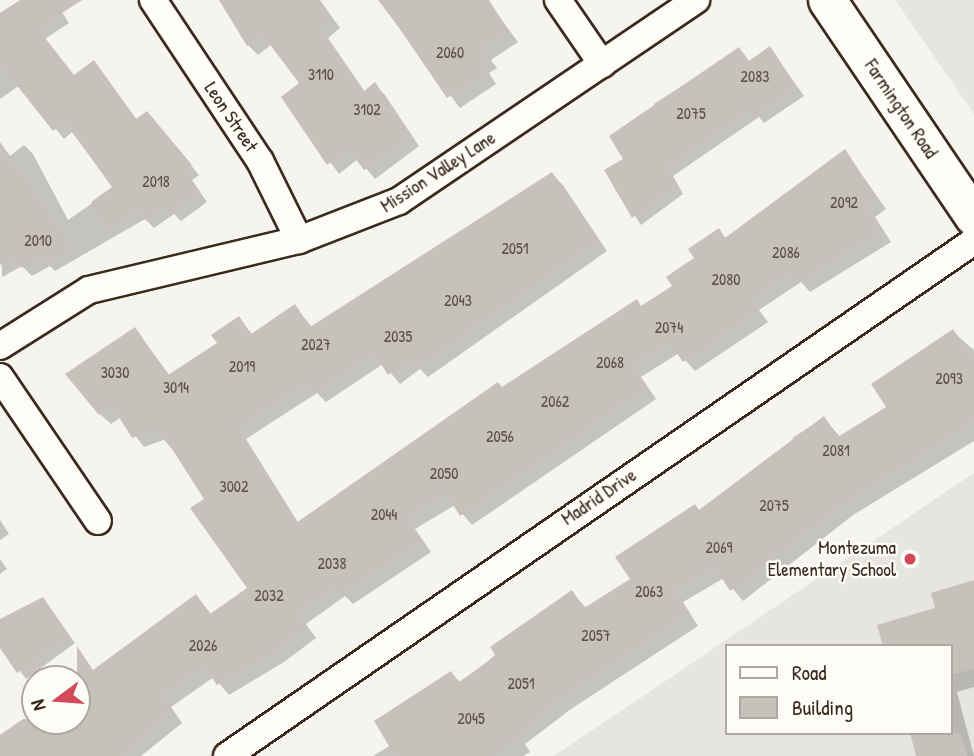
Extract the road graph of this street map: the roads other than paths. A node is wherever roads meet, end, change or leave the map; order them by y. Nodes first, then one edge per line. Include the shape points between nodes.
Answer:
1 (153, 0) edge
2 (558, 0) edge
3 (696, 0) edge
4 (827, 0) edge
5 (602, 64) junction
6 (974, 217) edge
7 (299, 240) junction
8 (974, 241) edge
9 (0, 346) edge
10 (0, 377) edge
11 (98, 521) dead end
12 (227, 756) edge

1 - 7 street, Leon Street via 260,161
2 - 5 street
3 - 5 street, Mission Valley Lane
4 - 6 main road, Farmington Road
5 - 7 street, Mission Valley Lane via 399,201
7 - 9 street, Mission Valley Lane via 89,290
8 - 12 street, Madrid Drive
10 - 11 street

